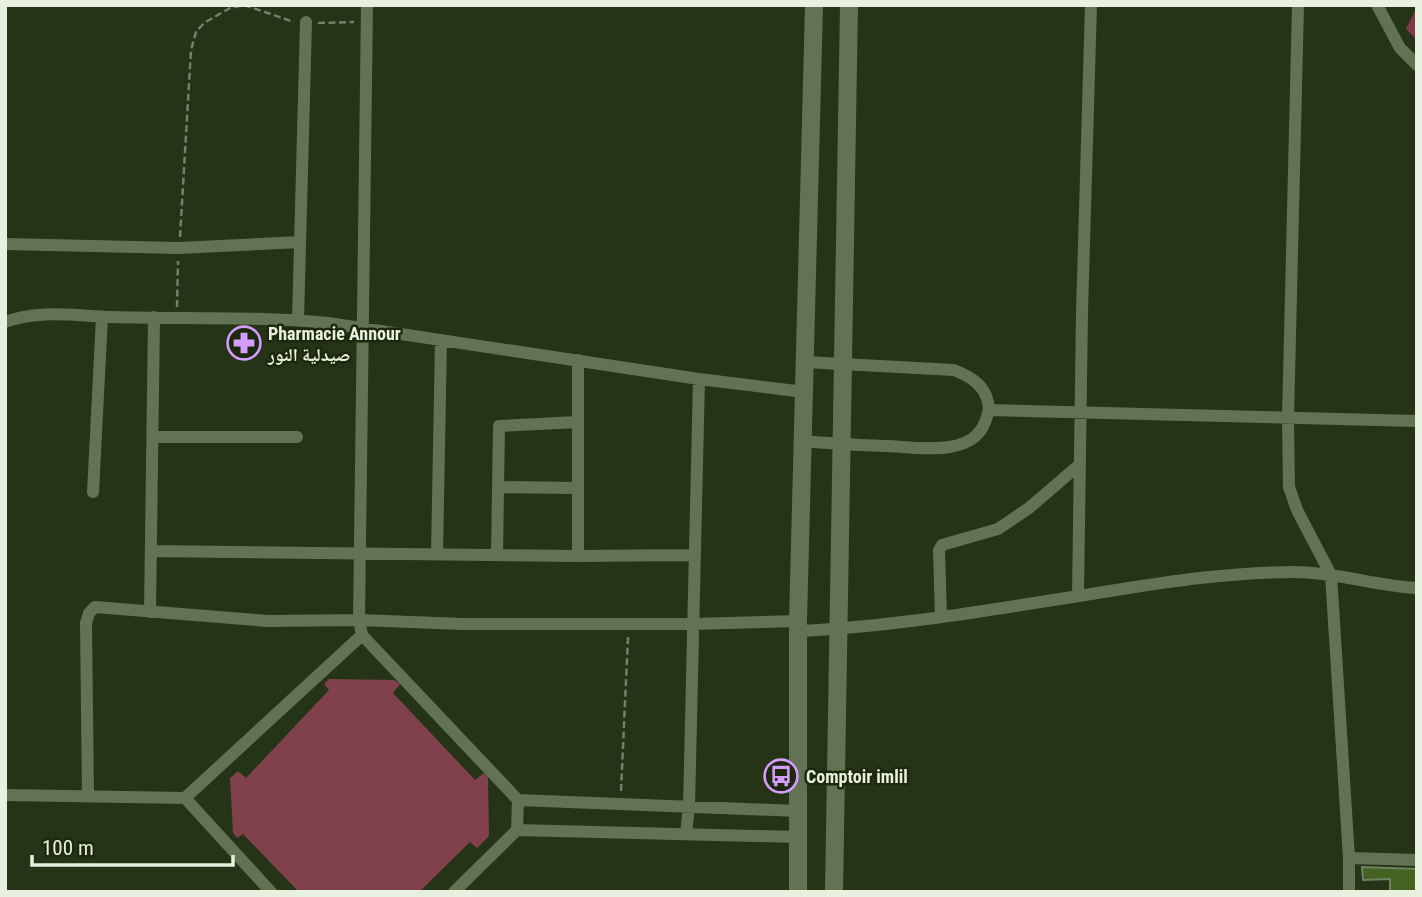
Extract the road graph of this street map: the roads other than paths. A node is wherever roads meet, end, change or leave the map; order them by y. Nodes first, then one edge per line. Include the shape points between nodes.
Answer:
1 (367, 5) edge
2 (814, 5) edge
3 (849, 5) edge
4 (1091, 5) edge
5 (1298, 5) edge
6 (1377, 5) edge
7 (306, 22) road end
8 (1417, 65) edge
9 (300, 242) junction
10 (5, 244) edge
11 (102, 317) junction
12 (154, 317) junction
13 (298, 320) junction
14 (5, 322) edge
15 (362, 327) junction
16 (441, 340) junction
17 (578, 360) junction
18 (805, 362) junction
19 (842, 366) junction
20 (699, 379) junction
21 (804, 393) junction
22 (990, 410) junction
23 (1079, 413) junction
24 (1288, 418) junction
25 (1417, 421) edge
26 (578, 422) junction
27 (153, 437) junction
28 (297, 437) dead end
29 (804, 441) junction
30 (842, 445) junction
31 (1079, 465) junction
32 (498, 487) junction
33 (578, 488) junction
34 (93, 492) dead end
35 (151, 551) junction
36 (360, 552) junction
37 (437, 554) junction
38 (497, 555) junction
39 (694, 555) junction
40 (578, 556) junction
41 (1331, 575) junction
42 (1417, 588) edge
43 (1078, 596) junction
44 (150, 612) junction
45 (941, 617) junction
46 (359, 620) junction
47 (692, 624) junction
48 (799, 626) junction
49 (837, 630) junction
50 (362, 635) junction
51 (5, 795) edge
52 (88, 796) junction
53 (185, 798) junction
54 (518, 800) junction
55 (689, 807) junction
56 (799, 811) junction
57 (517, 830) junction
58 (686, 833) junction
59 (799, 837) junction
60 (1349, 858) junction
61 (1417, 860) edge
62 (271, 892) edge
63 (454, 892) edge
64 (798, 892) edge
65 (834, 892) edge
66 (1349, 892) edge

1 - 15 street
2 - 18 main road
3 - 19 main road
4 - 23 street
5 - 24 street
6 - 8 street via 1400,48
7 - 9 street
9 - 10 street via 179,248
9 - 13 street
11 - 12 street
11 - 14 street via 34,316
11 - 34 street
12 - 13 street
12 - 27 street
13 - 15 street
15 - 16 street
15 - 36 street
16 - 17 street
16 - 37 street
17 - 20 street
17 - 26 street
18 - 19 street
18 - 21 main road
19 - 22 street via 954,370 979,385
19 - 30 main road
20 - 21 street
20 - 39 street
21 - 29 main road
22 - 23 street
22 - 30 street via 975,438 944,448
23 - 24 street
23 - 31 street
24 - 25 street
24 - 41 street via 1289,486
26 - 32 street via 499,426
26 - 33 street
27 - 28 street
27 - 35 street
29 - 30 street
29 - 48 main road
30 - 49 main road
31 - 43 street
31 - 45 street via 998,529 942,545
32 - 33 street
32 - 38 street
33 - 40 street
35 - 36 street
35 - 44 street
36 - 37 street
36 - 46 street
37 - 38 street
38 - 40 street
39 - 40 street
39 - 47 street
41 - 42 street
41 - 43 street via 1297,572 1207,578
41 - 60 street
43 - 45 street
44 - 46 street via 268,621
44 - 52 street via 95,607 89,613
45 - 49 street
46 - 47 street
46 - 50 street
47 - 48 street
47 - 55 street
48 - 49 street
48 - 56 main road
49 - 65 main road
50 - 53 street
50 - 54 street
51 - 52 street
52 - 53 street
53 - 62 street
54 - 55 street
54 - 57 street
55 - 56 street
55 - 58 street
56 - 59 main road
57 - 58 street
57 - 63 street
58 - 59 street
59 - 64 main road
60 - 61 street
60 - 66 street

